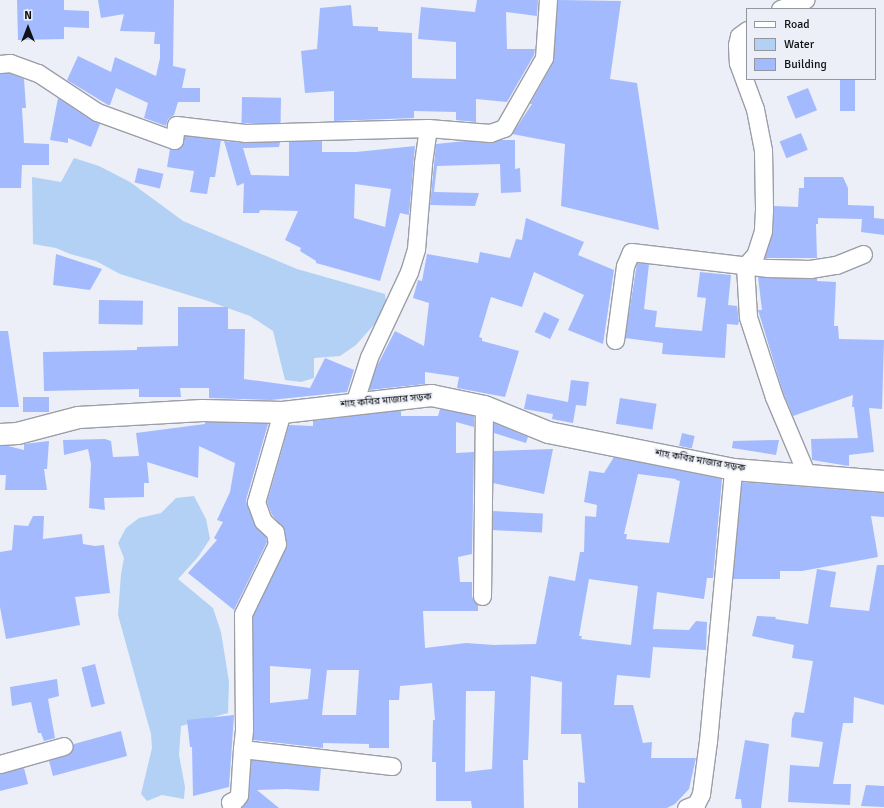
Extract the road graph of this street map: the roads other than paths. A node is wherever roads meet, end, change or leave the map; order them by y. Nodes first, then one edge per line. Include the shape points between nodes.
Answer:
1 (548, 0) edge
2 (804, 0) edge
3 (783, 8) edge
4 (746, 31) edge
5 (0, 64) edge
6 (428, 128) junction
7 (863, 254) dead end
8 (744, 266) junction
9 (615, 340) dead end
10 (354, 404) junction
11 (484, 406) junction
12 (282, 412) junction
13 (0, 434) edge
14 (733, 469) junction
15 (807, 475) junction
16 (884, 482) edge
17 (482, 596) dead end
18 (64, 746) dead end
19 (242, 749) junction
20 (0, 764) edge
21 (392, 766) dead end
22 (232, 808) edge
23 (686, 808) edge

1 - 6 street via 544,58 504,128 490,133
2 - 3 street
4 - 8 street via 739,36 738,62 755,109 763,150 764,210 763,231 755,255
5 - 6 street via 10,63 38,73 97,112 174,140 176,126 245,133
6 - 10 street via 416,250 409,272 369,357
7 - 8 street via 836,265 810,269
8 - 9 street via 722,261 631,252 625,266
8 - 15 street via 748,317 774,397
10 - 11 street, শাহ কবির মাজার সড়ক via 431,395
10 - 12 street, শাহ কবির মাজার সড়ক
11 - 14 street, শাহ কবির মাজার সড়ক via 548,432
11 - 17 street
12 - 13 street, শাহ কবির মাজার সড়ক via 202,410 78,417 17,433
12 - 19 street via 256,502 263,521 275,532 277,544 243,614
14 - 15 street, শাহ কবির মাজার সড়ক
14 - 23 street via 701,794 696,804
15 - 16 street, শাহ কবির মাজার সড়ক
18 - 20 street
19 - 21 street
19 - 22 street via 239,795 230,802

